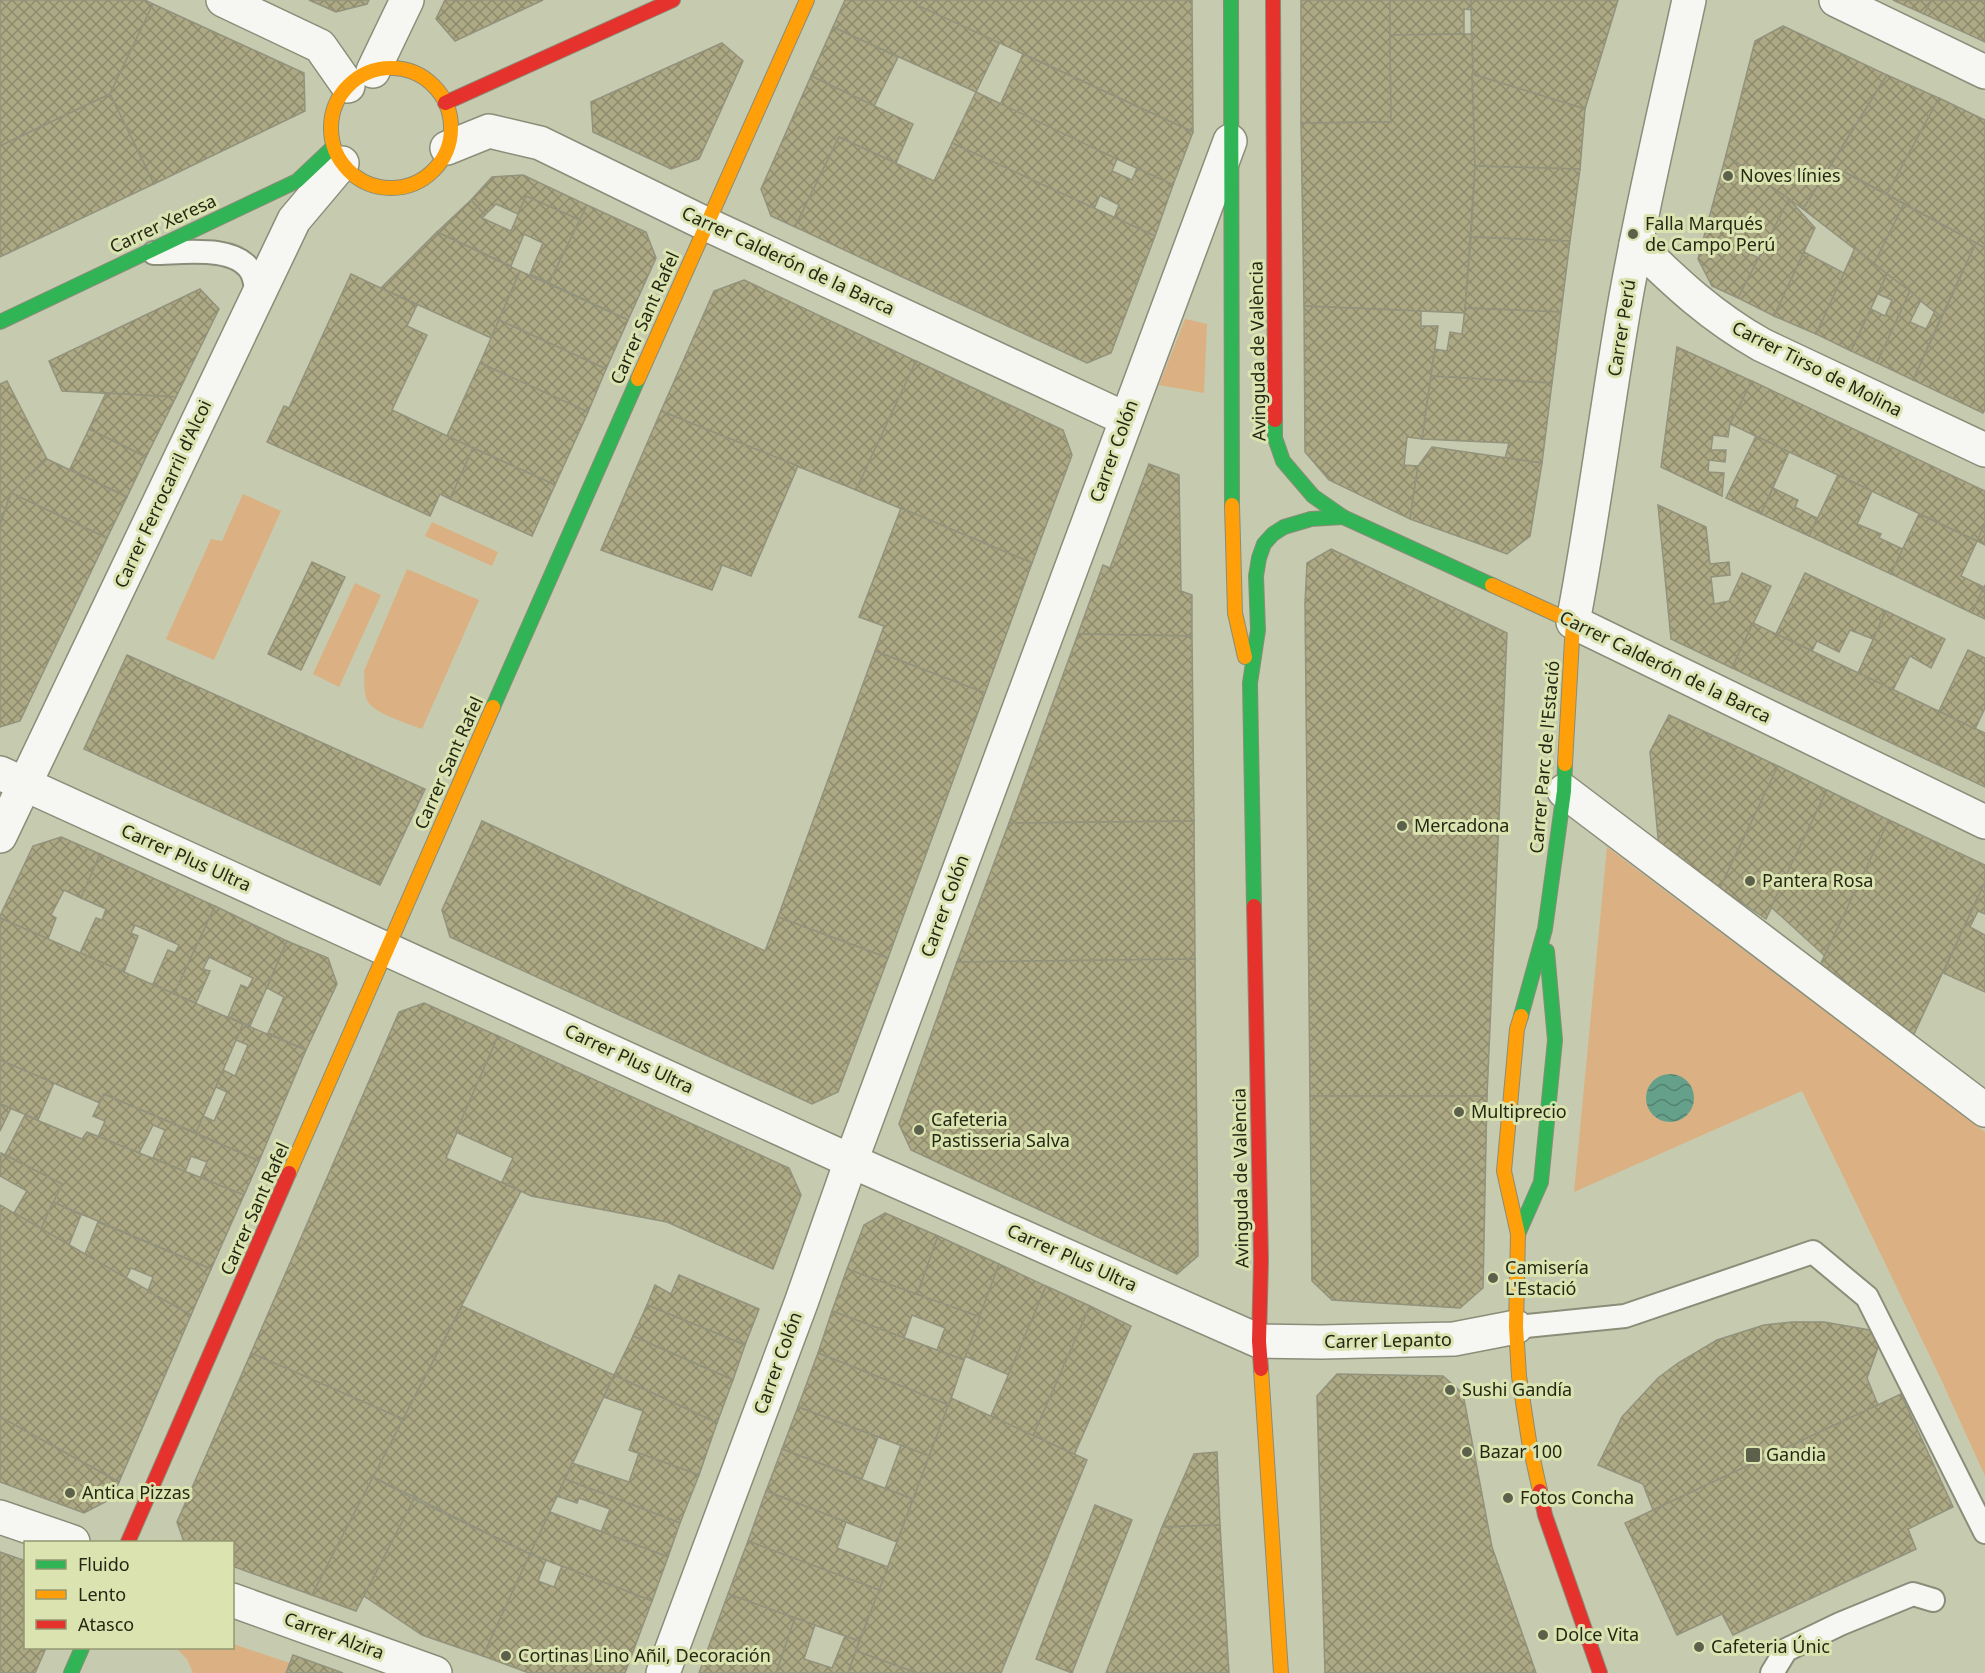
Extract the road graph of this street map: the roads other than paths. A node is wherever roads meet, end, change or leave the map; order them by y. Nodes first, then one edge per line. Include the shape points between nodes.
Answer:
1 (223, 0) edge
2 (407, 0) edge
3 (673, 0) edge
4 (807, 0) edge
5 (1231, 0) edge
6 (1273, 0) edge
7 (1689, 0) edge
8 (1836, 0) edge
9 (790, 6) dead end
10 (790, 37) junction
11 (1985, 72) edge
12 (361, 78) junction
13 (445, 103) junction
14 (1230, 141) junction
15 (447, 148) junction
16 (338, 155) junction
17 (706, 224) junction
18 (1636, 244) junction
19 (144, 254) junction
20 (258, 296) junction
21 (0, 322) edge
22 (1126, 418) junction
23 (1985, 450) edge
24 (1343, 517) junction
25 (1573, 622) junction
26 (1250, 682) junction
27 (12, 779) edge
28 (1564, 791) junction
29 (1985, 822) edge
30 (0, 836) edge
31 (1545, 929) junction
32 (388, 949) junction
33 (1985, 1110) edge
34 (850, 1161) junction
35 (1518, 1234) junction
36 (1516, 1327) junction
37 (1259, 1341) junction
38 (0, 1517) edge
39 (1985, 1532) edge
40 (70, 1541) edge
41 (128, 1541) edge
42 (1932, 1600) dead end
43 (234, 1601) edge
44 (81, 1649) edge
45 (71, 1673) edge
46 (435, 1673) edge
47 (663, 1673) edge
48 (1281, 1673) edge
49 (1600, 1673) edge
50 (1773, 1673) edge

1 - 12 street via 320,46
2 - 12 street
3 - 13 street
4 - 10 street, Carrer Sant Rafel
5 - 14 street, Avinguda de València
6 - 24 street, Avinguda de València via 1275,438 1283,461 1295,476 1313,496
7 - 18 street, Carrer Perú
8 - 11 street
9 - 10 street
10 - 17 street, Carrer Sant Rafel
12 - 13 street via 391,68 407,71 423,78
12 - 16 street via 338,99 332,114 330,130
13 - 15 street via 451,133
14 - 22 street, Carrer Colón
14 - 26 street, Avinguda de València via 1235,613
15 - 16 street via 425,177 408,186 390,188 371,185 355,176
15 - 17 street, Carrer Calderón de la Barca via 489,131 540,143
16 - 19 street, Carrer Xeresa via 297,181
16 - 20 street, Carrer Ferrocarril d'Alcoi via 294,220
17 - 22 street, Carrer Calderón de la Barca
17 - 32 street, Carrer Sant Rafel
18 - 23 street, Carrer Tirso de Molina via 1689,295 1737,331
18 - 25 street, Carrer Perú
19 - 20 lane via 227,254 249,269
19 - 21 street, Carrer Xeresa
20 - 27 street, Carrer Ferrocarril d'Alcoi
22 - 34 street, Carrer Colón
24 - 25 street, Carrer Calderón de la Barca
24 - 26 street, Avinguda de València via 1314,517 1281,527 1268,537 1259,552 1258,634
25 - 28 street, Carrer Parc de l'Estació
25 - 29 street, Carrer Calderón de la Barca
26 - 37 street, Avinguda de València via 1261,1248
27 - 30 street, Carrer Ferrocarril d'Alcoi
27 - 32 street, Carrer Plus Ultra
28 - 31 street, Carrer Parc de l'Estació
28 - 33 street
31 - 35 street, Carrer Parc de l'Estació via 1517,1029 1504,1171
31 - 35 street, Carrer Parc de l'Estació via 1554,1052 1541,1182
32 - 34 street, Carrer Plus Ultra
32 - 41 street, Carrer Sant Rafel
34 - 37 street, Carrer Plus Ultra
34 - 47 street, Carrer Colón
35 - 36 street, Carrer Parc de l'Estació
36 - 37 street, Carrer Lepanto via 1462,1339
36 - 39 lane via 1625,1316 1813,1252 1868,1297
36 - 49 street, Carrer Parc de l'Estació via 1529,1441 1545,1515
37 - 48 street, Avinguda de València
38 - 40 street
42 - 50 lane via 1913,1594 1840,1624 1786,1650
43 - 46 street, Carrer Alzira
44 - 45 street

